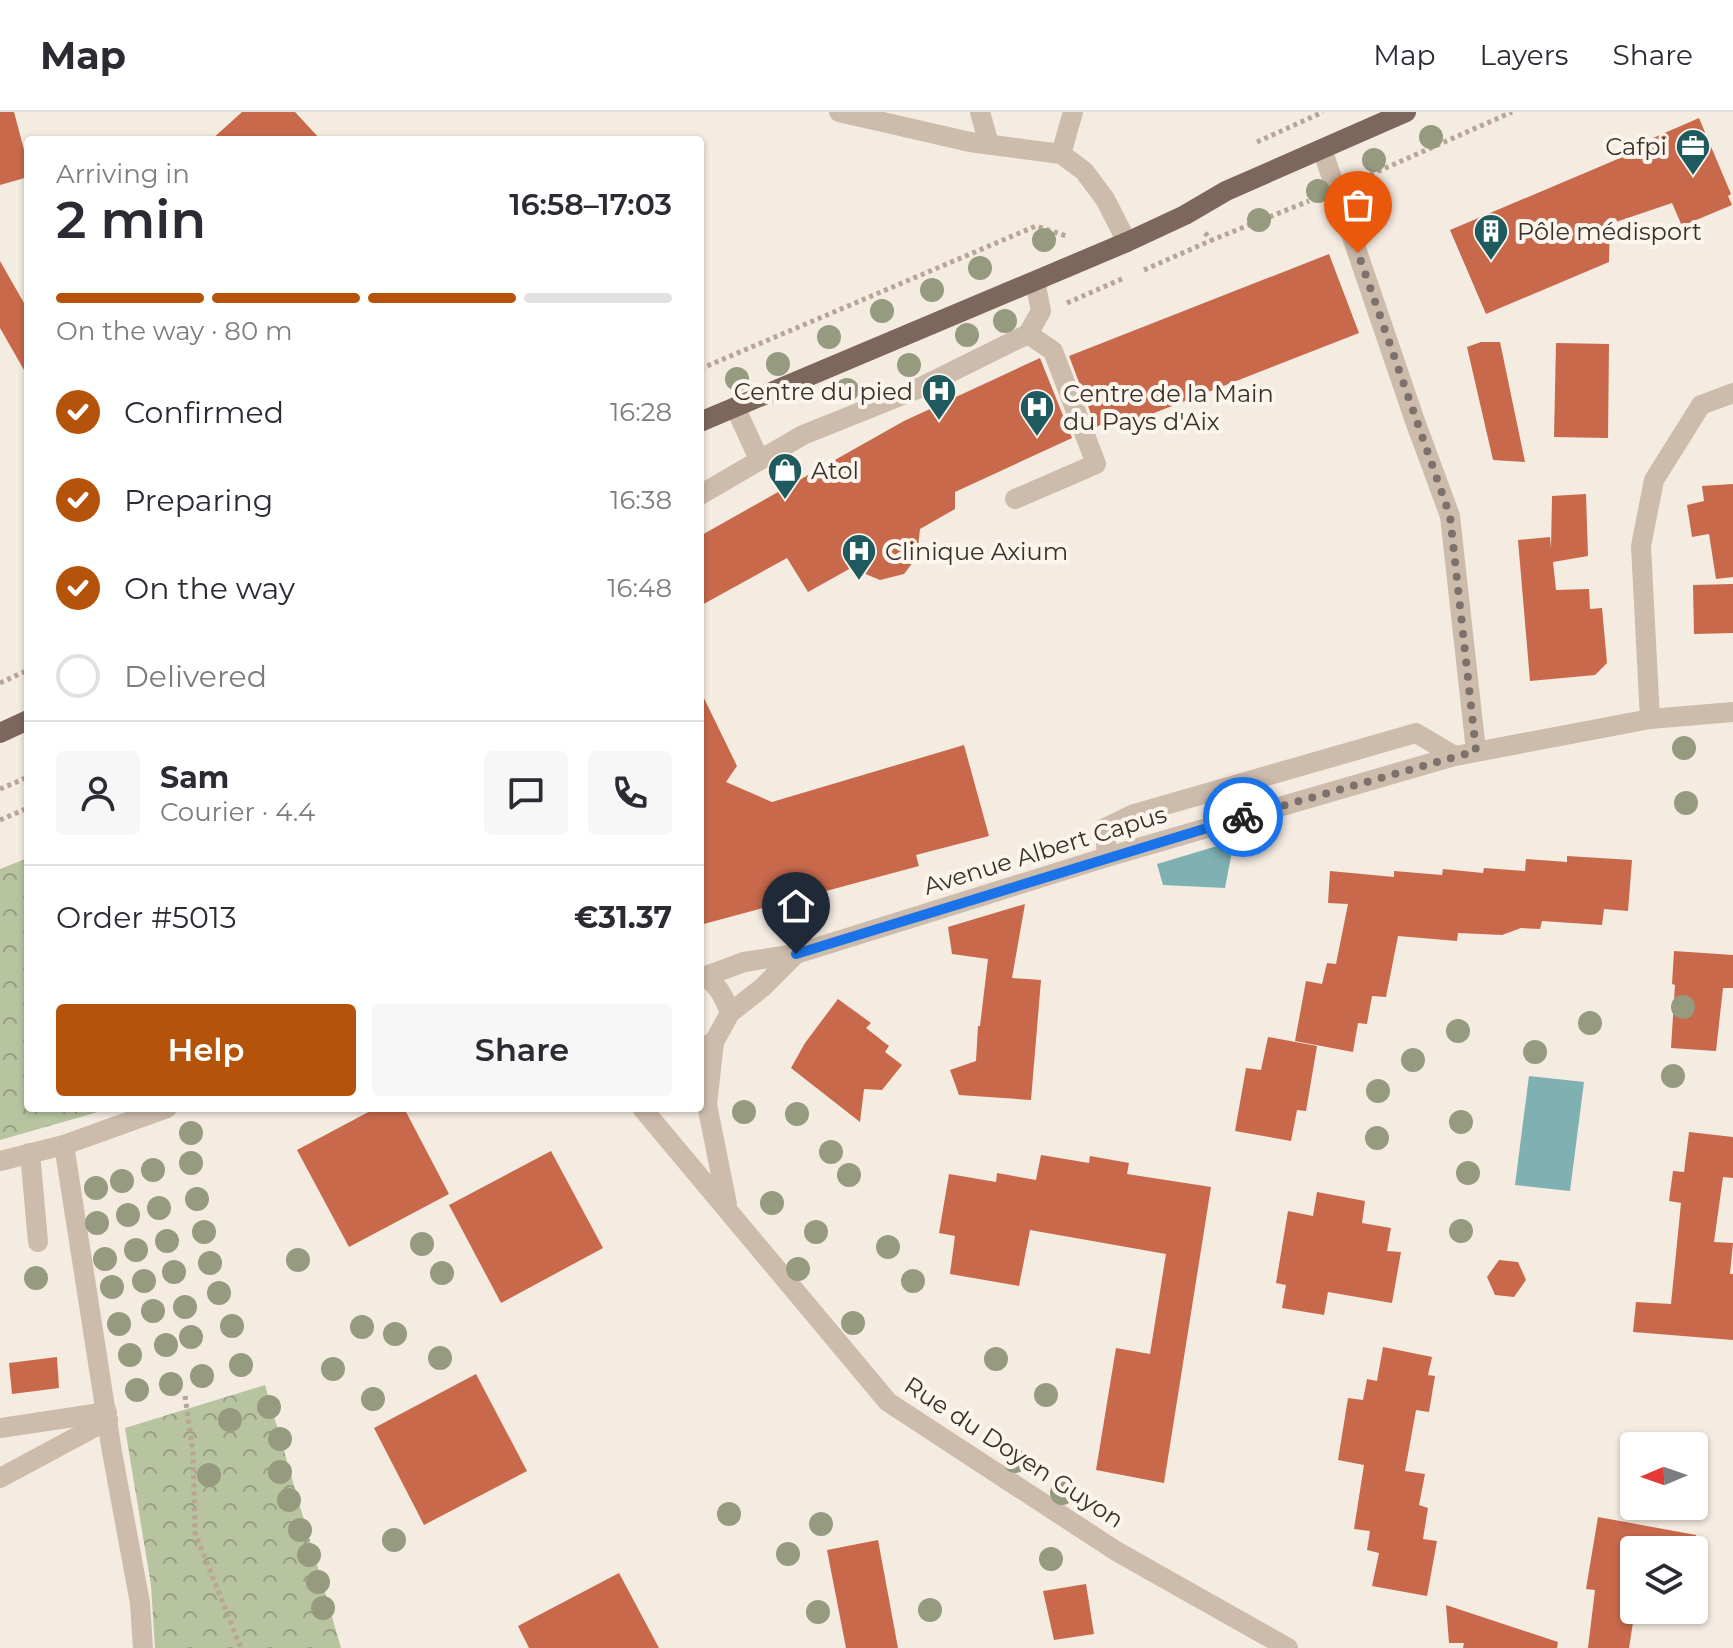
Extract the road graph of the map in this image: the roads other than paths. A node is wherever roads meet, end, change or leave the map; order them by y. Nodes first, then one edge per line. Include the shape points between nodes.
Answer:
1 (839, 112) edge
2 (980, 112) edge
3 (1073, 112) edge
4 (1406, 112) edge
5 (989, 144) junction
6 (1322, 149) junction
7 (1061, 154) junction
8 (1127, 242) junction
9 (1035, 281) junction
10 (1028, 334) junction
11 (1733, 393) edge
12 (735, 407) junction
13 (704, 420) edge
14 (759, 459) junction
15 (704, 493) edge
16 (1015, 499) dead end
17 (1733, 712) edge
18 (1650, 719) junction
19 (24, 722) edge
20 (0, 733) edge
21 (1476, 751) junction
22 (1455, 756) junction
23 (1107, 857) junction
24 (796, 954) junction
25 (704, 976) edge
26 (704, 977) edge
27 (730, 1013) junction
28 (707, 1045) edge
29 (156, 1112) edge
30 (645, 1112) edge
31 (64, 1145) junction
32 (30, 1153) junction
33 (0, 1161) edge
34 (727, 1208) junction
35 (38, 1242) dead end
36 (108, 1416) junction
37 (0, 1428) edge
38 (0, 1478) edge
39 (143, 1648) edge
40 (1288, 1648) edge

1 - 5 street
2 - 5 street
3 - 7 street
4 - 6 main road
5 - 7 street
6 - 8 main road
6 - 21 street via 1450,516
7 - 8 street via 1084,171 1105,199
8 - 9 main road
9 - 10 street via 1041,311
9 - 12 main road
10 - 14 street
10 - 16 street via 1053,351 1096,464
11 - 18 street via 1701,405 1654,480 1641,546
12 - 13 main road
12 - 14 street
14 - 15 street
17 - 18 street, Avenue Albert Capus
18 - 21 street, Avenue Albert Capus
19 - 20 main road
21 - 22 street, Avenue Albert Capus
22 - 23 street, Avenue Albert Capus
22 - 23 street via 1416,733 1134,814 1105,828
23 - 24 street, Avenue Albert Capus
24 - 25 street, Avenue Albert Capus via 744,962
24 - 27 street, Avenue Albert Capus
26 - 27 street via 720,990
27 - 28 street
28 - 34 street, Rue du Doyen Guyon via 707,1105
29 - 31 street
30 - 34 street, Rue du Doyen Guyon
31 - 32 street
31 - 36 street
32 - 33 street
32 - 35 street
34 - 40 street, Rue du Doyen Guyon via 888,1402 1116,1551
36 - 37 street
36 - 38 street
36 - 39 street

